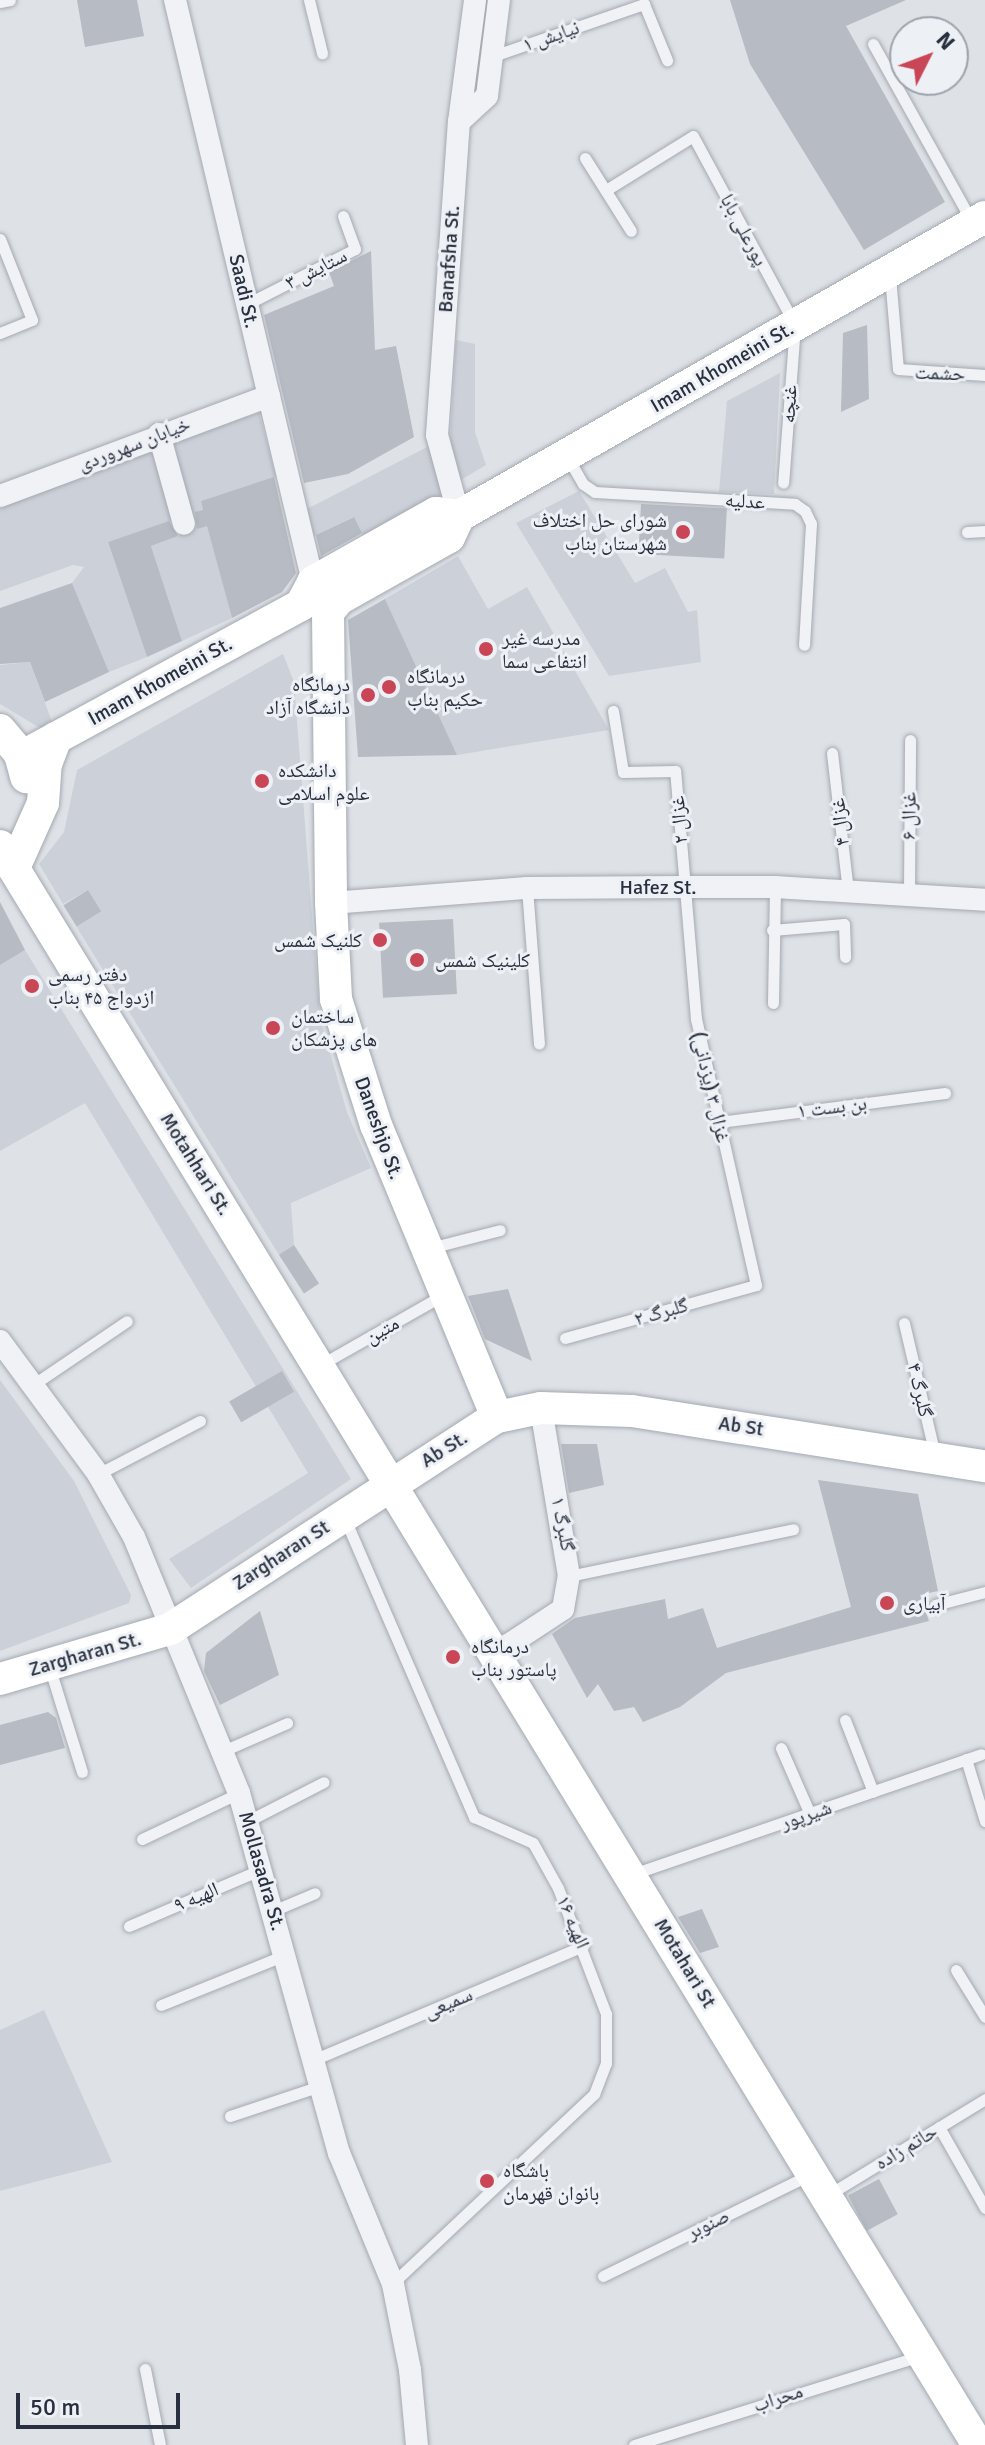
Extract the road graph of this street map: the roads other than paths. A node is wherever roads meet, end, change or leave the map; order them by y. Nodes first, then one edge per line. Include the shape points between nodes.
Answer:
1 (10, 0) edge
2 (175, 0) edge
3 (309, 0) edge
4 (475, 0) edge
5 (499, 0) edge
6 (0, 2) edge
7 (873, 44) dead end
8 (322, 53) dead end
9 (492, 56) junction
10 (667, 60) dead end
11 (459, 122) junction
12 (585, 158) dead end
13 (606, 190) junction
14 (343, 216) dead end
15 (979, 220) edge
16 (631, 231) dead end
17 (0, 239) edge
18 (890, 271) junction
19 (247, 304) junction
20 (795, 325) junction
21 (0, 333) edge
22 (985, 375) edge
23 (269, 396) junction
24 (159, 434) junction
25 (567, 455) junction
26 (783, 483) dead end
27 (0, 496) edge
28 (459, 516) junction
29 (184, 524) dead end
30 (985, 531) edge
31 (967, 532) dead end
32 (318, 595) junction
33 (804, 645) dead end
34 (613, 711) dead end
35 (0, 730) edge
36 (56, 738) junction
37 (910, 740) dead end
38 (832, 753) dead end
39 (21, 757) junction
40 (5, 851) edge
41 (684, 887) junction
42 (775, 887) junction
43 (527, 888) junction
44 (848, 891) junction
45 (909, 893) junction
46 (985, 900) edge
47 (331, 903) junction
48 (772, 930) junction
49 (845, 957) dead end
50 (773, 1003) dead end
51 (539, 1044) dead end
52 (945, 1093) dead end
53 (719, 1122) junction
54 (500, 1230) dead end
55 (426, 1249) junction
56 (756, 1285) joint
57 (444, 1295) junction
58 (127, 1321) dead end
59 (904, 1323) dead end
60 (565, 1338) dead end
61 (0, 1341) edge
62 (320, 1365) junction
63 (34, 1384) junction
64 (541, 1408) junction
65 (497, 1417) junction
66 (200, 1421) dead end
67 (935, 1456) junction
68 (985, 1466) edge
69 (98, 1474) junction
70 (392, 1482) junction
71 (348, 1527) junction
72 (793, 1529) dead end
73 (569, 1576) junction
74 (985, 1592) edge
75 (935, 1605) dead end
76 (170, 1629) junction
77 (496, 1653) junction
78 (49, 1664) junction
79 (0, 1679) edge
80 (845, 1720) dead end
81 (287, 1723) dead end
82 (781, 1748) dead end
83 (223, 1751) junction
84 (981, 1754) dead end
85 (966, 1759) junction
86 (82, 1772) dead end
87 (324, 1782) dead end
88 (873, 1792) junction
89 (239, 1793) junction
90 (810, 1814) junction
91 (248, 1821) junction
92 (985, 1821) edge
93 (142, 1839) dead end
94 (262, 1868) junction
95 (631, 1875) junction
96 (315, 1893) dead end
97 (275, 1910) junction
98 (129, 1926) dead end
99 (583, 1946) junction
100 (286, 1955) junction
101 (956, 1970) dead end
102 (161, 2005) dead end
103 (985, 2017) edge
104 (313, 2060) junction
105 (320, 2086) junction
106 (985, 2099) edge
107 (230, 2116) dead end
108 (939, 2127) junction
109 (820, 2184) junction
110 (985, 2208) edge
111 (603, 2276) dead end
112 (393, 2284) junction
113 (923, 2354) junction
114 (145, 2369) dead end
115 (160, 2445) edge
116 (417, 2445) edge
117 (634, 2445) edge
118 (978, 2445) edge

1 - 6 lane
2 - 19 street, Saadi St.
3 - 8 lane
4 - 11 street, Banafsha St.
5 - 9 street
7 - 15 lane
9 - 10 lane, نیایش ۱ via 644,4
9 - 11 street via 487,96
11 - 28 street, Banafsha St. via 437,435
12 - 13 lane
13 - 16 lane
13 - 20 lane, پورعلی بابا via 693,136
14 - 19 lane, ستایش ۳ via 355,249
15 - 18 main road, Imam Khomeini St.
17 - 21 lane via 32,320
18 - 20 main road, Imam Khomeini St.
18 - 22 lane, حشمت via 898,369
19 - 23 street, Saadi St.
20 - 25 main road, Imam Khomeini St.
20 - 26 lane, غنچه
23 - 24 street, خیابان سهروردی
23 - 32 street, Saadi St.
24 - 27 street, خیابان سهروردی
24 - 29 street
25 - 28 main road, Imam Khomeini St.
25 - 33 lane, عدلیه via 583,484 595,492 795,504 805,511 811,524
28 - 32 main road, Imam Khomeini St. via 449,537
30 - 31 lane
32 - 36 main road, Imam Khomeini St.
32 - 47 main road, Daneshjo St. via 313,610 326,632
34 - 41 lane, غزال ۲ via 623,772 675,771
35 - 39 main road
36 - 39 main road, Imam Khomeini St.
36 - 40 main road via 46,764 43,803
37 - 45 lane, غزال ۶
38 - 44 lane, غزال ۴
39 - 40 main road via 25,802
40 - 62 main road, Motahhari St.
41 - 42 street, Hafez St.
41 - 43 street, Hafez St.
41 - 53 lane, غزال ۳ (یزدانی) via 696,1019
42 - 44 street, Hafez St.
42 - 48 lane
43 - 47 street, Hafez St.
43 - 51 lane
44 - 45 street, Hafez St.
45 - 46 street, Hafez St.
47 - 55 main road, Daneshjo St. via 336,999 376,1125
48 - 49 lane via 844,924
48 - 50 lane
52 - 53 lane, بن بست ۱
53 - 56 lane, غزال ۳ (یزدانی)
54 - 55 lane
55 - 57 main road, Daneshjo St.
56 - 60 lane, گلبرگ ۲
57 - 62 lane, متین
57 - 65 main road, Daneshjo St.
58 - 63 lane
59 - 67 lane, گلبرگ ۴
61 - 63 street, Mollasadra St.
62 - 70 main road, Motahhari St.
63 - 69 street, Mollasadra St.
64 - 65 main road, Ab St
64 - 67 main road, Ab St via 632,1411
64 - 73 street, گلبرگ ۱
65 - 70 main road, Ab St.
66 - 69 lane
67 - 68 main road, Ab St
69 - 76 street, Mollasadra St. via 134,1537
70 - 71 main road, Zargharan St
70 - 77 main road, Motahari St
71 - 76 main road, Zargharan St
71 - 99 lane, الهیه ۱۶ via 474,1817 533,1843
72 - 73 lane
73 - 77 street, گلبرگ ۱ via 563,1609
74 - 75 lane
76 - 78 main road, Zargharan St.
76 - 83 street, Mollasadra St.
77 - 95 main road, Motahari St
78 - 79 main road, Zargharan St.
78 - 86 lane
80 - 88 lane
81 - 83 lane
82 - 90 lane
83 - 89 street, Mollasadra St.
84 - 85 lane, شیرپور
85 - 88 lane, شیرپور
85 - 92 lane
87 - 91 lane
88 - 90 lane, شیرپور
89 - 91 street, Mollasadra St.
89 - 93 lane
90 - 95 lane, شیرپور
91 - 94 street, Mollasadra St.
94 - 97 street, Mollasadra St.
94 - 98 lane, الهیه ۹
95 - 109 main road, Motahari St
96 - 97 lane
97 - 100 street, Mollasadra St.
99 - 104 lane, سمیعی
99 - 112 lane, الهیه ۱۶ via 606,2014 606,2063 594,2094
100 - 102 lane
100 - 104 street, Mollasadra St.
101 - 103 lane
104 - 105 street, Mollasadra St.
105 - 107 lane
105 - 112 street, Mollasadra St. via 364,2221
106 - 108 lane, حاتم زاده
108 - 109 lane, حاتم زاده
108 - 110 lane
109 - 111 lane, صنوبر
109 - 113 main road, Motahari St
112 - 116 street, Mollasadra St. via 410,2370
113 - 117 lane, محراب
113 - 118 main road, Motahari St
114 - 115 lane

